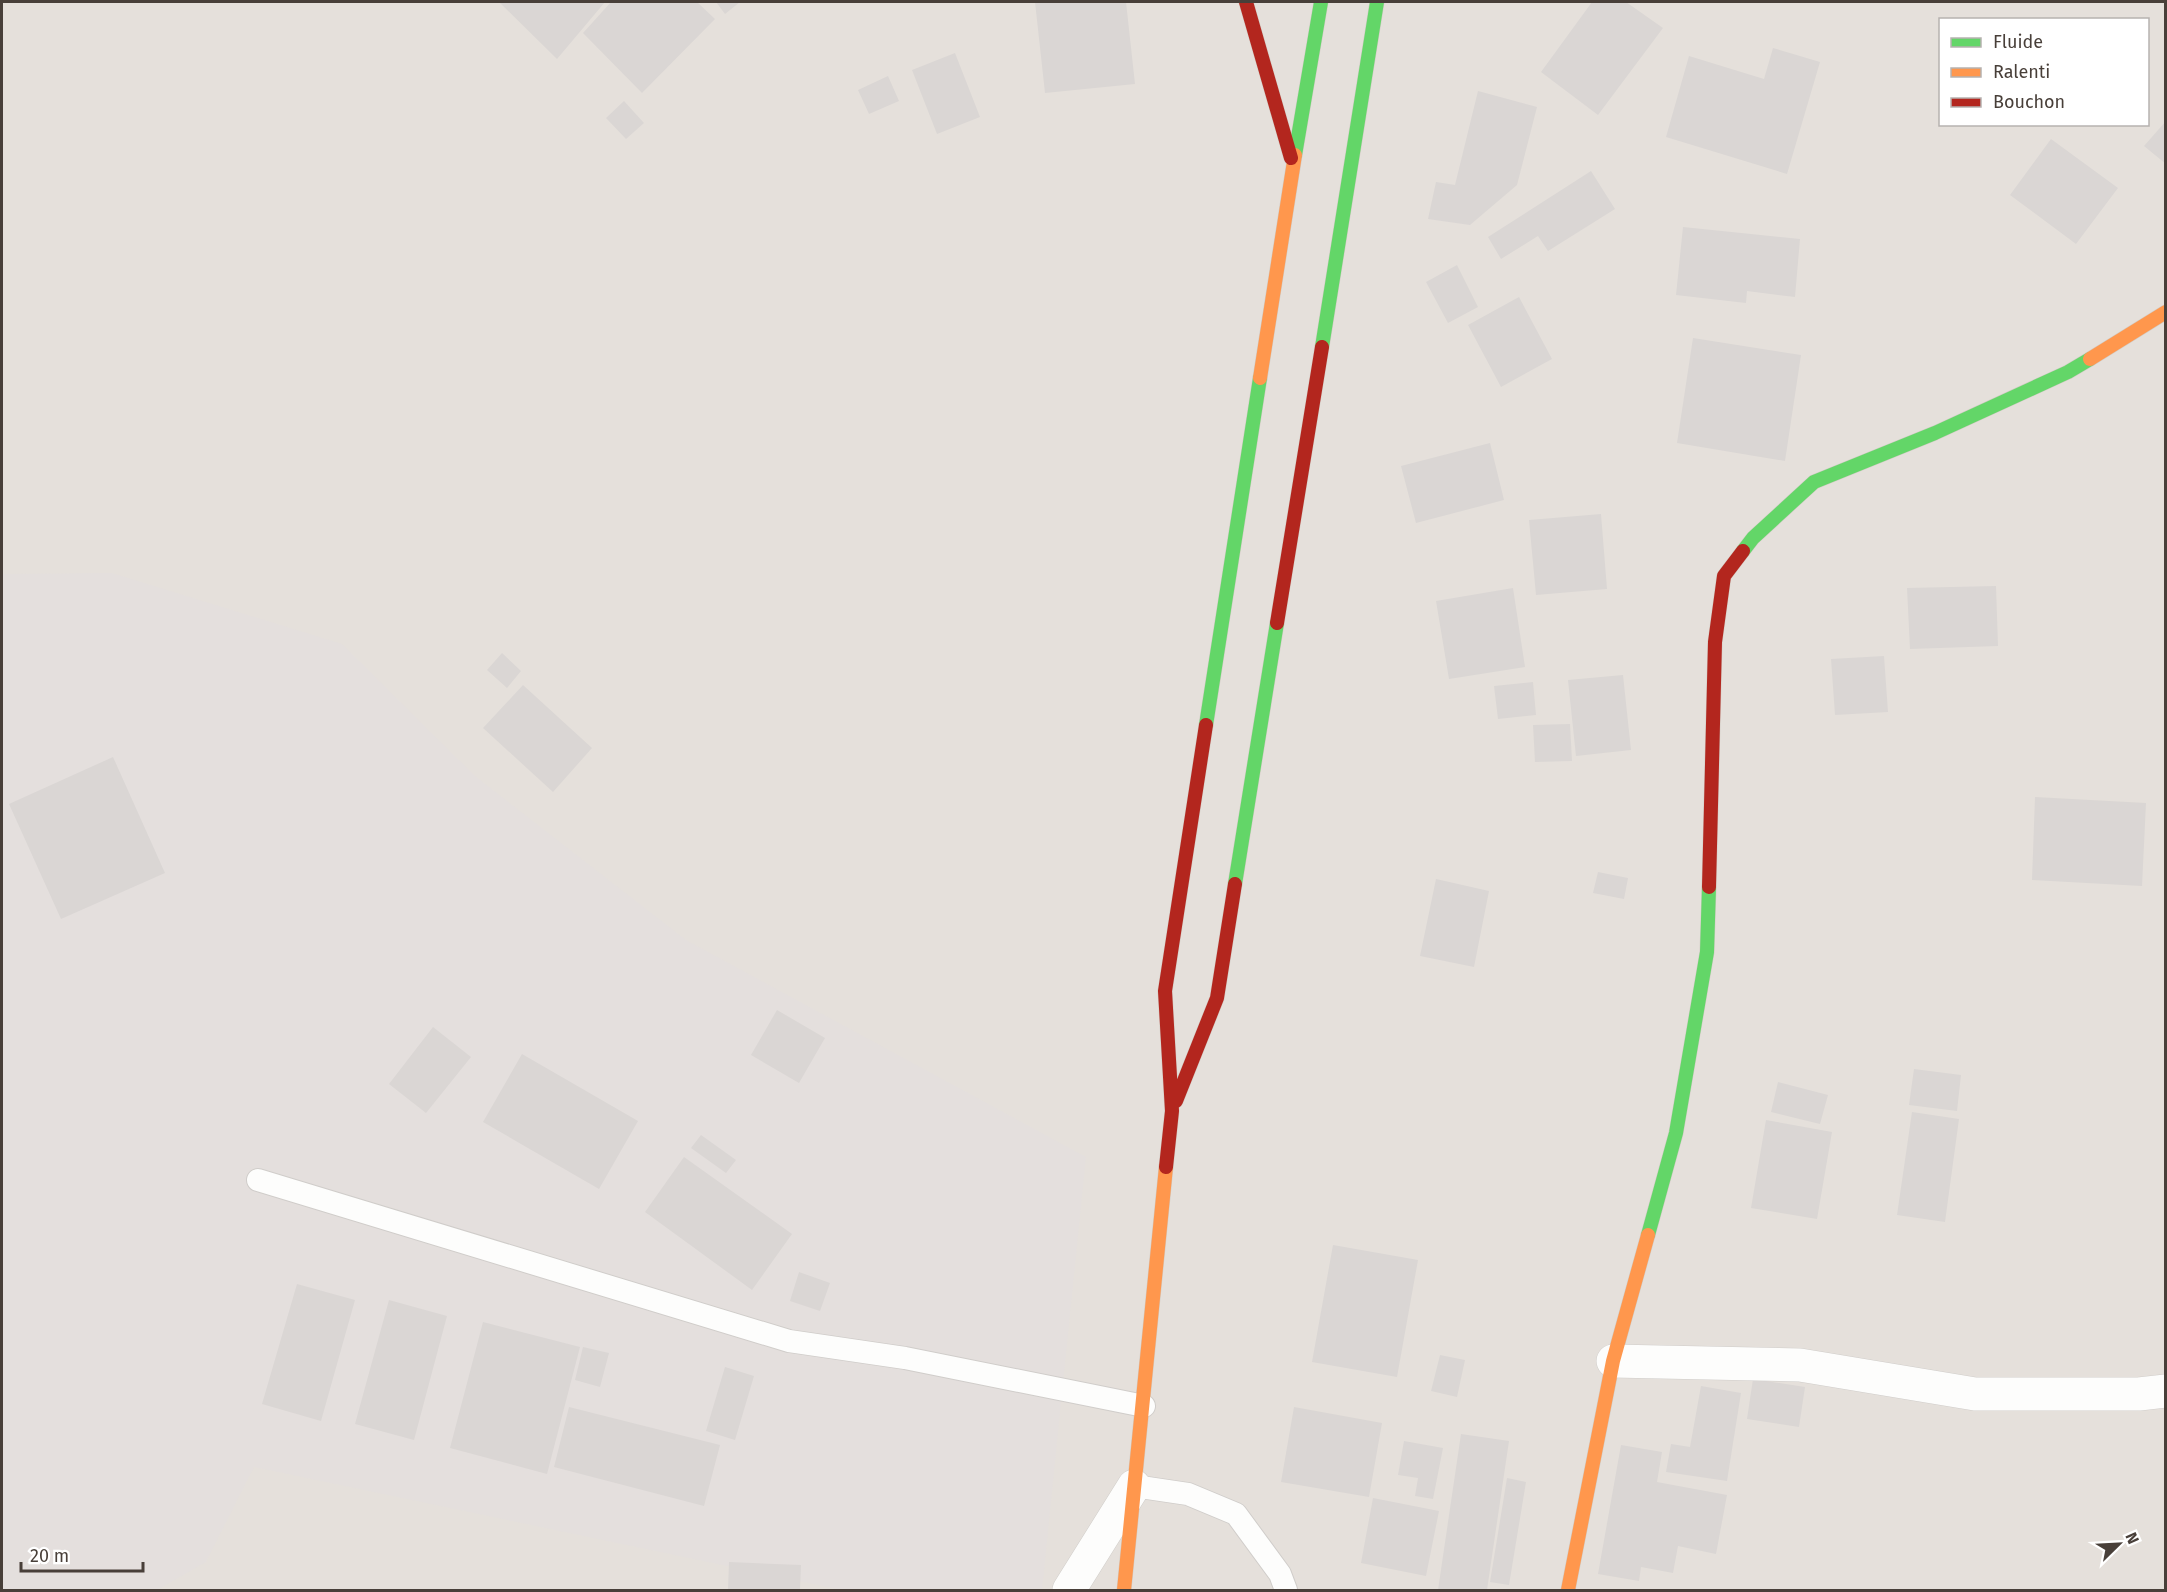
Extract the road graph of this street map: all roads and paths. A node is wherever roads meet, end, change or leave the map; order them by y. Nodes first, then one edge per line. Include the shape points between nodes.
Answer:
1 (1246, 2) edge
2 (1321, 2) edge
3 (1377, 2) edge
4 (1293, 165) junction
5 (2166, 312) edge
6 (1172, 1111) junction
7 (258, 1180) dead end
8 (1613, 1361) junction
9 (2166, 1391) edge
10 (1144, 1406) junction
11 (1134, 1486) junction
12 (1069, 1590) edge
13 (1124, 1590) edge
14 (1286, 1590) edge
15 (1568, 1590) edge

1 - 4 main road
2 - 4 main road
3 - 6 main road via 1217,998
4 - 6 main road via 1165,991
5 - 8 main road via 2068,372 1935,433 1814,482 1753,538 1724,576 1715,642 1707,952 1676,1133
6 - 10 main road
7 - 10 lane via 789,1341 905,1358
8 - 9 street via 1800,1365 1975,1394
8 - 15 main road
10 - 11 main road
11 - 12 street
11 - 13 main road
11 - 14 lane via 1188,1494 1236,1514 1280,1574

